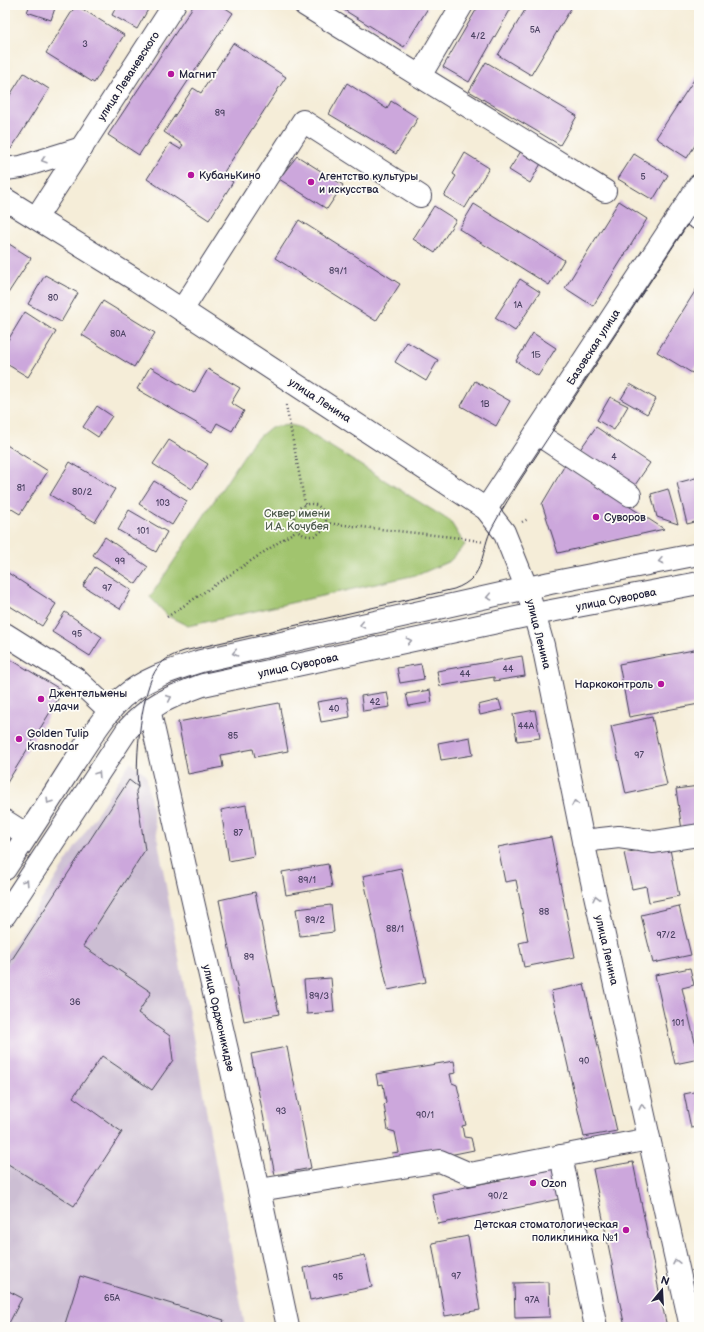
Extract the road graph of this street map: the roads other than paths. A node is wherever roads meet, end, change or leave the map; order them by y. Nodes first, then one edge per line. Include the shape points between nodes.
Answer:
1 (174, 5) edge
2 (305, 5) edge
3 (462, 5) edge
4 (420, 76) junction
5 (82, 148) junction
6 (5, 169) edge
7 (699, 185) edge
8 (605, 191) dead end
9 (420, 196) dead end
10 (5, 199) edge
11 (691, 215) edge
12 (36, 218) junction
13 (182, 310) junction
14 (536, 433) junction
15 (630, 495) dead end
16 (486, 509) junction
17 (699, 554) edge
18 (699, 583) edge
19 (527, 589) junction
20 (535, 614) junction
21 (5, 634) edge
22 (149, 709) junction
23 (110, 711) junction
24 (5, 821) edge
25 (27, 835) junction
26 (699, 835) edge
27 (583, 841) junction
28 (5, 869) edge
29 (5, 915) edge
30 (649, 1139) junction
31 (561, 1156) junction
32 (259, 1190) junction
33 (288, 1327) edge
34 (596, 1327) edge
35 (690, 1327) edge

1 - 5 main road, улица Леваневского
2 - 4 main road
3 - 4 main road
4 - 8 main road
5 -> 6 main road via 21,167
5 - 12 main road, улица Леваневского
7 - 11 main road, Базовская улица
9 - 13 main road via 303,121
10 - 12 main road, улица Ленина
11 - 14 main road, Базовская улица
12 - 13 main road, улица Ленина
13 - 16 main road, улица Ленина
14 - 15 main road
14 - 16 main road, Базовская улица
16 - 19 main road, улица Ленина via 504,532
17 -> 19 main road
18 - 20 main road, улица Суворова
19 - 20 main road, улица Ленина
19 -> 23 main road via 201,661 151,679 123,698
22 -> 20 main road, улица Суворова via 170,697 203,685
27 -> 20 main road, улица Ленина
21 - 23 main road via 75,678
29 -> 22 main road, улица Суворова via 127,730
22 - 32 main road, улица Орджоникидзе
23 -> 25 main road
24 - 25 main road
25 - 28 main road
26 - 27 main road via 654,842 619,837
30 -> 27 main road, улица Ленина
30 - 31 main road
35 -> 30 main road, улица Ленина
31 - 32 main road via 470,1174 440,1161
31 - 34 main road
32 - 33 main road, улица Орджоникидзе

